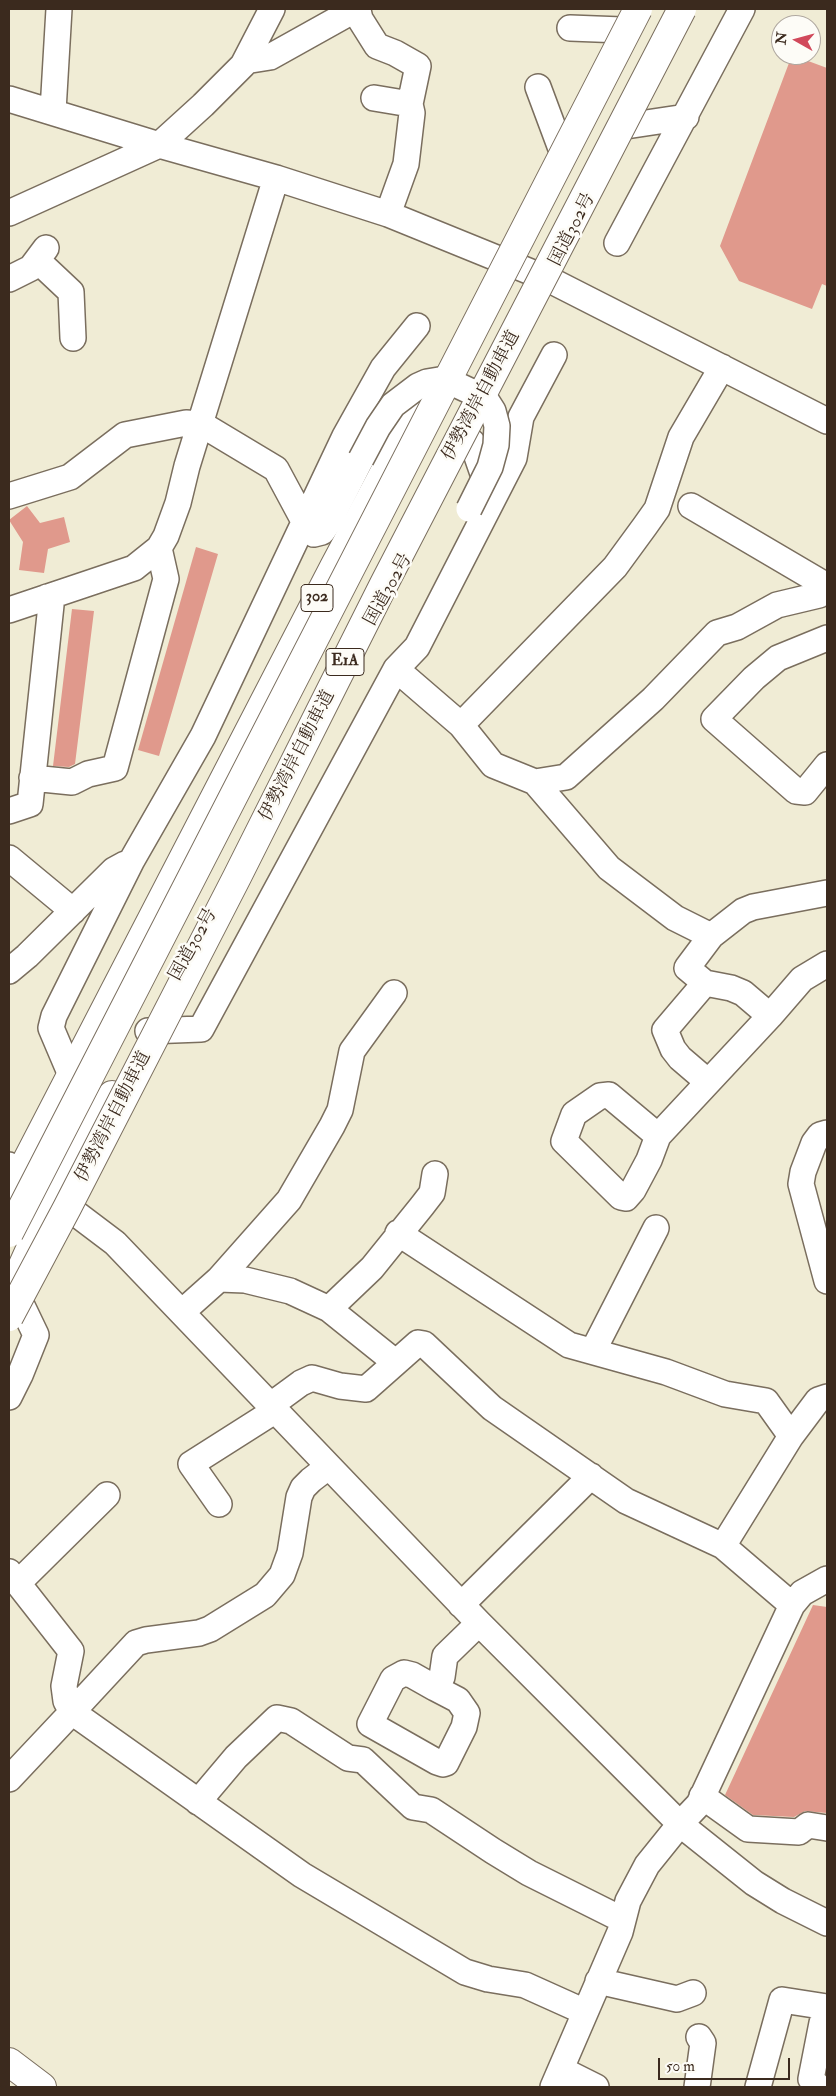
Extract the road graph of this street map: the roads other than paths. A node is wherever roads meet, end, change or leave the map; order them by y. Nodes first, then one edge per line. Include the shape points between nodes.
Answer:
1 (58, 9) edge
2 (272, 9) edge
3 (356, 9) edge
4 (638, 9) edge
5 (684, 9) edge
6 (734, 15) edge
7 (627, 20) edge
8 (570, 28) dead end
9 (245, 61) junction
10 (538, 87) dead end
11 (374, 98) dead end
12 (9, 99) edge
13 (410, 104) junction
14 (53, 111) junction
15 (686, 116) junction
16 (626, 126) junction
17 (159, 145) junction
18 (560, 146) junction
19 (276, 178) junction
20 (9, 212) edge
21 (388, 214) junction
22 (617, 243) dead end
23 (501, 259) junction
24 (9, 279) edge
25 (548, 279) junction
26 (417, 326) dead end
27 (73, 338) dead end
28 (554, 355) dead end
29 (722, 367) junction
30 (827, 421) edge
31 (201, 424) junction
32 (345, 436) junction
33 (401, 440) junction
34 (472, 442) junction
35 (9, 496) edge
36 (492, 501) junction
37 (691, 506) dead end
38 (305, 523) junction
39 (159, 548) junction
40 (827, 587) edge
41 (47, 597) junction
42 (9, 610) edge
43 (827, 638) edge
44 (396, 669) junction
45 (461, 725) junction
46 (827, 765) edge
47 (32, 778) junction
48 (535, 782) junction
49 (9, 811) edge
50 (9, 858) edge
51 (132, 860) junction
52 (827, 893) edge
53 (73, 911) junction
54 (711, 936) junction
55 (827, 964) edge
56 (9, 971) edge
57 (705, 983) junction
58 (394, 993) dead end
59 (770, 1016) junction
60 (148, 1031) junction
61 (71, 1075) junction
62 (708, 1082) junction
63 (64, 1127) junction
64 (827, 1132) edge
65 (658, 1136) dead end
66 (435, 1174) dead end
67 (13, 1176) edge
68 (60, 1202) junction
69 (9, 1222) edge
70 (656, 1228) dead end
71 (9, 1233) edge
72 (398, 1233) junction
73 (218, 1279) junction
74 (827, 1281) edge
75 (11, 1292) edge
76 (329, 1309) junction
77 (182, 1312) junction
78 (9, 1317) edge
79 (9, 1332) edge
80 (593, 1352) junction
81 (395, 1362) junction
82 (9, 1397) edge
83 (822, 1398) edge
84 (766, 1401) junction
85 (274, 1407) junction
86 (791, 1436) junction
87 (328, 1467) junction
88 (591, 1476) junction
89 (107, 1494) dead end
90 (219, 1504) dead end
91 (723, 1546) junction
92 (13, 1578) edge
93 (827, 1578) edge
94 (461, 1605) junction
95 (792, 1606) junction
96 (479, 1623) junction
97 (435, 1688) dead end
98 (72, 1712) junction
99 (9, 1779) edge
100 (702, 1796) junction
101 (198, 1802) junction
102 (680, 1824) junction
103 (827, 1828) edge
104 (623, 1920) junction
105 (827, 1922) edge
106 (598, 1981) junction
107 (692, 1993) dead end
108 (585, 2012) junction
109 (826, 2013) edge
110 (699, 2037) dead end
111 (9, 2062) edge
112 (557, 2079) edge
113 (827, 2086) edge
114 (42, 2087) edge
115 (596, 2087) edge
116 (697, 2087) edge
117 (758, 2087) edge
118 (807, 2087) edge
119 (819, 2087) edge

1 - 14 street
2 - 9 street
3 - 9 street via 270,57
3 - 13 street via 377,46 418,66
4 - 63 highway, E1A, bridge
5 - 16 highway, 国道302号
5 - 68 highway, 伊勢湾岸自動車道 / E1A, bridge via 388,576 238,877
6 - 15 street
7 - 8 street
7 - 18 highway, 302
9 - 17 street via 204,105
10 - 18 street
11 - 13 street
12 - 14 street
13 - 21 street via 412,121 406,164
14 - 17 street
15 - 16 street
15 - 22 street
16 - 25 highway, 国道302号
17 - 19 street
17 - 20 street
18 - 23 highway, 302
19 - 21 street
19 - 31 street
21 - 23 street
23 - 25 street
23 - 33 highway, 302
24 - 27 street via 31,268 42,253 71,292
25 - 29 street
25 - 34 highway, 国道302号
26 - 32 street via 383,368
28 - 36 street via 522,417 514,458
29 - 30 street
29 - 45 street via 681,437 657,509 645,526 614,567
31 - 35 street via 186,422 125,435 70,477
31 - 38 street via 276,470
31 - 39 street via 178,503
32 - 33 street
32 - 38 street
33 - 61 highway, 302
34 - 36 street
34 - 60 highway, 国道302号
36 - 44 street via 417,647
37 - 40 street
38 - 44 street, bridge via 314,534 322,532 393,404 418,386 439,380 456,384 486,400 493,410 497,426 496,445 490,467 402,644
38 - 51 street via 202,736
39 - 41 street via 134,568
39 - 47 street via 166,579 115,768 88,774 72,782
40 - 48 street via 818,595 777,605 737,627 717,633 653,698 566,777
41 - 42 street
41 - 47 street via 51,605
43 - 46 street via 778,658 714,719 796,791 805,792
44 - 45 street
44 - 60 street via 201,1029
45 - 48 street via 493,765
47 - 49 street via 30,804
48 - 54 street via 609,868 675,918
50 - 53 street
51 - 53 street via 114,870
51 - 61 street via 54,1016 51,1028
52 - 54 street via 753,907
53 - 56 street
54 - 57 street via 687,968
55 - 59 street via 802,979
57 - 59 street via 743,993
57 - 62 street via 665,1030 680,1058
58 - 73 street via 352,1051 340,1110 288,1200
59 - 62 street
60 - 68 highway, 国道302号
61 - 67 highway, 302
62 - 65 street
63 - 69 highway, bridge
63 - 71 highway, E1A, bridge
64 - 74 street via 814,1143 801,1184
66 - 72 street via 432,1193
67 - 68 street
68 - 75 highway, 国道302号
68 - 77 street via 115,1243
68 - 78 highway, 伊勢湾岸自動車道 / E1A, bridge
68 - 79 highway, bridge
70 - 80 street
72 - 76 street via 372,1268
72 - 80 street via 557,1338
73 - 76 street via 245,1280 290,1291
73 - 77 street
75 - 82 street via 36,1335
76 - 81 street
77 - 85 street
80 - 84 street via 666,1372 726,1394
81 - 85 street via 366,1389 312,1378 301,1383
81 - 88 street via 418,1343 424,1344 492,1408
83 - 84 street via 791,1403
83 - 86 street
84 - 86 street
85 - 87 street
85 - 90 street via 192,1464
86 - 91 street
87 - 94 street
87 - 98 street via 303,1488 290,1553 282,1575 265,1595 210,1629 136,1644
88 - 91 street via 626,1501
88 - 94 street
89 - 92 street
91 - 95 street
92 - 98 street via 71,1651 64,1686
93 - 95 street via 802,1593
94 - 96 street
95 - 100 street
96 - 97 street via 445,1656 442,1677
96 - 102 street
98 - 99 street
98 - 101 street
100 - 102 street via 699,1804
100 - 103 street via 748,1829 799,1832 808,1824
101 - 104 street via 236,1757 277,1718 291,1721 348,1758 363,1760 413,1807 430,1810 530,1873
101 - 108 street via 302,1875 466,1972 525,1985
102 - 104 street via 647,1865 628,1901
102 - 105 street via 754,1883
104 - 106 street
106 - 107 street via 677,1999
106 - 108 street
108 - 112 street
109 - 117 street via 827,2007 782,2000
109 - 119 street via 811,2079
110 - 116 street via 703,2044
111 - 114 highway
112 - 115 street
113 - 119 street
118 - 119 street

